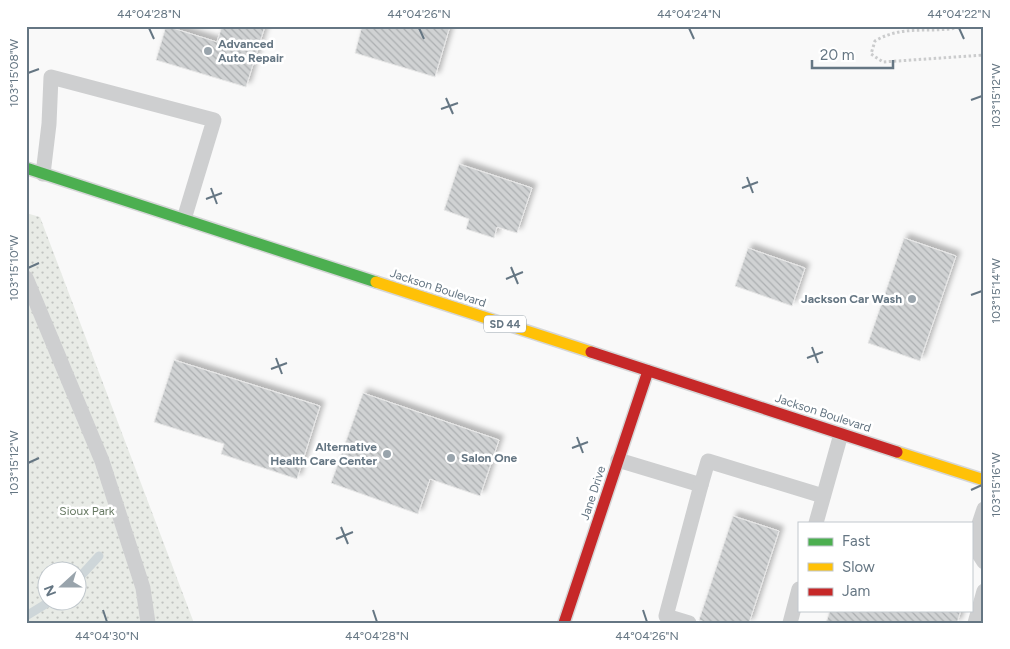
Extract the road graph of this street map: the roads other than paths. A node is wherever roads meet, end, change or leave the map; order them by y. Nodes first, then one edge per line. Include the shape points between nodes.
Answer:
1 (26, 168) edge
2 (44, 174) junction
3 (184, 220) junction
4 (26, 278) edge
5 (648, 371) junction
6 (841, 434) junction
7 (618, 460) junction
8 (984, 480) edge
9 (701, 485) junction
10 (823, 496) junction
11 (984, 509) edge
12 (816, 522) edge
13 (984, 562) edge
14 (984, 591) edge
15 (798, 593) edge
16 (148, 623) edge
17 (564, 623) edge
18 (689, 623) edge
19 (790, 623) edge
20 (975, 623) edge

1 - 2 main road, Jackson Boulevard / SD 44
2 - 3 main road, Jackson Boulevard / SD 44
2 - 3 lane via 52,77 214,120
3 - 5 main road, Jackson Boulevard / SD 44
4 - 16 lane via 102,461 143,588
5 - 6 main road, Jackson Boulevard / SD 44
5 - 7 main road, Jane Drive
6 - 8 main road, Jackson Boulevard / SD 44
6 - 10 lane
7 - 9 lane
7 - 17 main road, Jane Drive
9 - 10 lane via 708,461
9 - 18 lane via 666,616
10 - 12 lane
11 - 13 lane via 975,548
14 - 20 lane
15 - 19 lane

